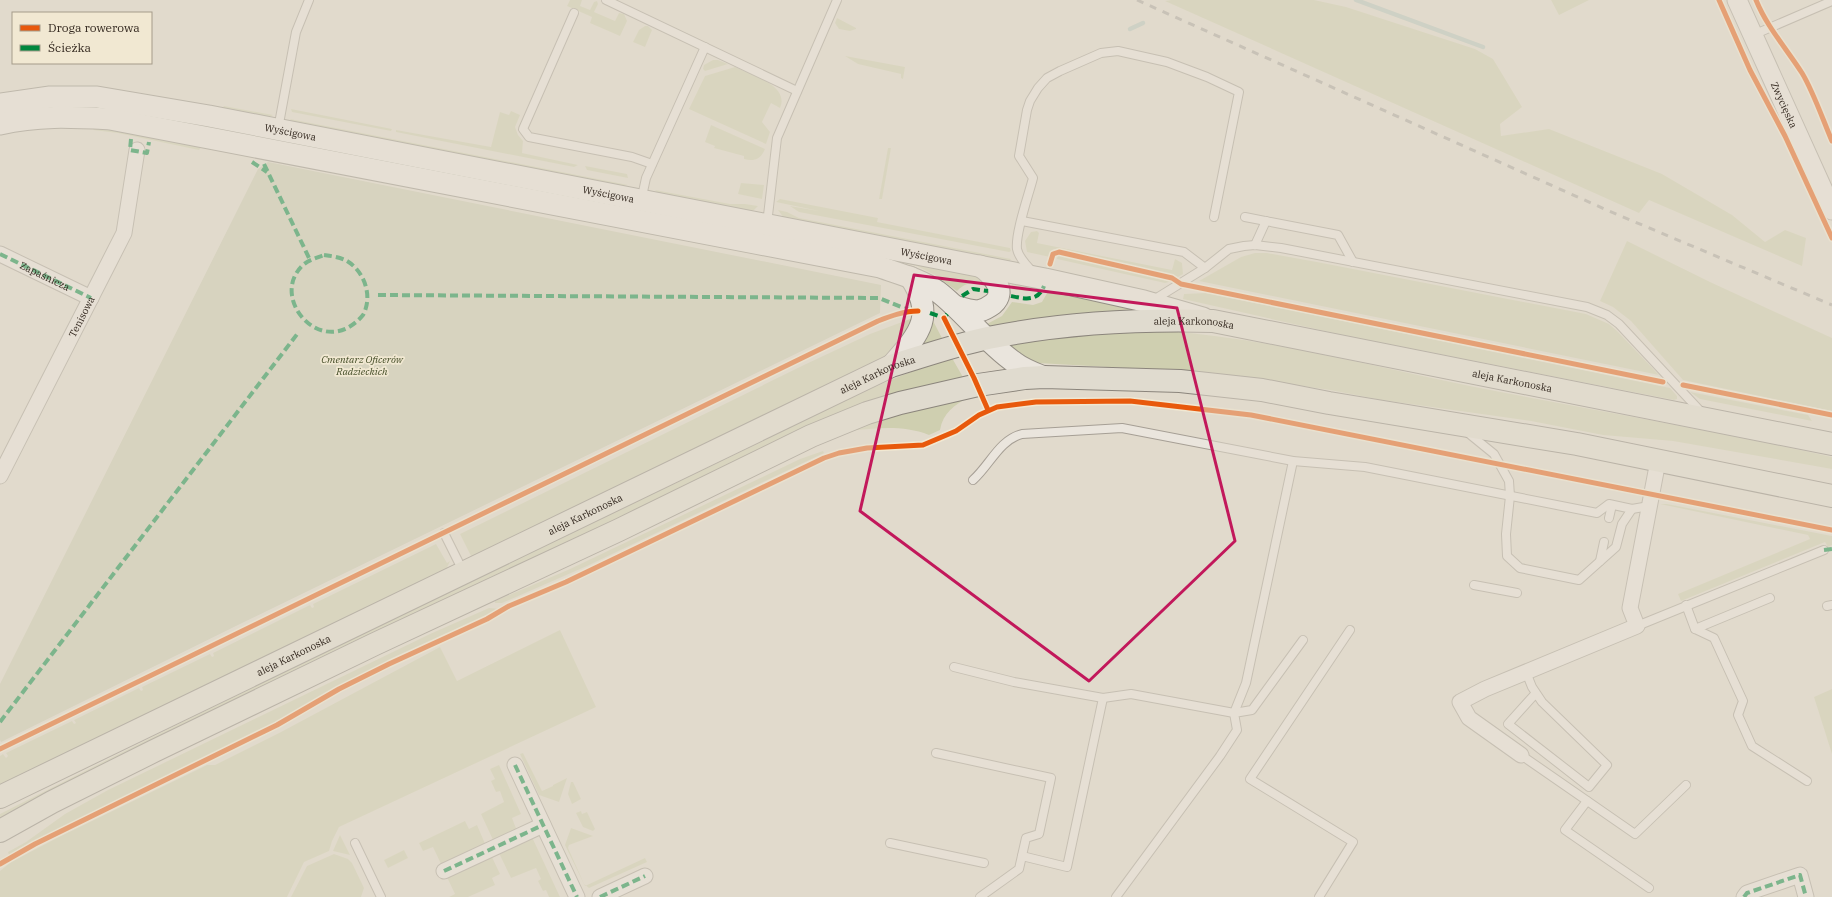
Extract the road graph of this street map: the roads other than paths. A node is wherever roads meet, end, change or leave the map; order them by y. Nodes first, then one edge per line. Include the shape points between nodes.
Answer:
1 (309, 0) edge
2 (606, 0) edge
3 (837, 0) edge
4 (1737, 0) edge
5 (1832, 1) edge
6 (574, 13) dead end
7 (1752, 35) junction
8 (705, 47) junction
9 (797, 91) junction
10 (0, 104) edge
11 (0, 124) edge
12 (278, 130) junction
13 (138, 150) dead end
14 (652, 164) junction
15 (641, 201) junction
16 (1832, 210) edge
17 (1214, 217) dead end
18 (1244, 217) dead end
19 (1022, 221) junction
20 (1266, 221) junction
21 (766, 235) junction
22 (1255, 245) junction
23 (0, 254) edge
24 (1353, 262) junction
25 (980, 266) junction
26 (1205, 268) junction
27 (910, 277) junction
28 (1037, 278) junction
29 (91, 298) junction
30 (1150, 302) junction
31 (954, 306) junction
32 (1213, 321) junction
33 (987, 339) junction
34 (892, 366) junction
35 (1044, 377) junction
36 (1708, 418) junction
37 (1455, 423) junction
38 (1832, 444) edge
39 (1293, 461) junction
40 (1658, 461) junction
41 (0, 476) edge
42 (973, 480) dead end
43 (1830, 495) edge
44 (1510, 496) junction
45 (1612, 505) junction
46 (1649, 506) junction
47 (1632, 509) junction
48 (1609, 518) dead end
49 (444, 533) dead end
50 (1604, 542) dead end
51 (1824, 550) dead end
52 (1600, 561) junction
53 (464, 574) junction
54 (1474, 584) dead end
55 (1517, 593) dead end
56 (1770, 598) dead end
57 (1686, 605) junction
58 (1637, 626) junction
59 (1695, 629) junction
60 (1350, 630) dead end
61 (1303, 640) dead end
62 (954, 667) dead end
63 (1526, 672) junction
64 (1536, 693) junction
65 (1103, 698) junction
66 (1234, 713) junction
67 (936, 753) dead end
68 (1521, 755) joint
69 (515, 765) dead end
70 (1807, 781) dead end
71 (1686, 785) dead end
72 (0, 797) edge
73 (1587, 801) junction
74 (543, 825) junction
75 (0, 831) edge
76 (355, 843) dead end
77 (890, 843) dead end
78 (1022, 856) junction
79 (984, 863) dead end
80 (444, 871) dead end
81 (645, 876) dead end
82 (1649, 888) dead end
83 (381, 897) edge
84 (577, 897) edge
85 (600, 897) edge
86 (980, 897) edge
87 (1116, 897) edge
88 (1319, 897) edge
89 (1744, 897) edge
90 (1806, 897) edge

1 - 12 lane via 296,32
2 - 8 lane
3 - 9 lane
4 - 7 street, Zwycięska
5 - 7 lane
6 - 14 lane via 523,129 529,137 632,157
7 - 16 street, Zwycięska
8 - 9 lane
8 - 14 lane
9 - 21 lane via 777,138
10 - 12 main road, Wyścigowa via 50,97 97,97
11 - 21 main road, Wyścigowa via 58,116 110,119
12 - 15 main road, Wyścigowa
13 - 29 street, Tenisowa via 124,233
14 - 15 lane via 644,183
15 - 21 main road, Wyścigowa
17 - 19 lane via 1239,92 1167,62 1118,51 1101,54 1047,78 1030,101 1019,156 1033,178
18 - 20 lane
19 - 26 lane via 1184,252
19 - 28 lane via 1018,249 1022,260
20 - 22 lane
20 - 24 lane via 1338,235
21 - 25 main road, Wyścigowa
21 - 27 main road, Wyścigowa
22 - 24 lane
22 - 26 lane via 1230,249
23 - 29 street, Zapaśnicza
24 - 36 lane via 1587,307 1607,315 1619,324
25 - 28 main road, Wyścigowa
25 - 31 main road via 996,280 999,293 996,300 979,311
26 - 30 lane
27 - 31 main road, Wyścigowa via 936,290
27 - 34 main road via 918,290 924,312 922,323
28 - 30 main road, Wyścigowa
29 - 41 street, Tenisowa
30 - 32 main road, Wyścigowa
31 - 33 main road, Wyścigowa
32 - 33 main road, aleja Karkonoska via 1091,323 1025,331
32 - 36 main road, aleja Karkonoska
33 - 34 main road, aleja Karkonoska via 948,348
33 - 35 main road, Wyścigowa via 1015,363
34 - 53 main road, aleja Karkonoska
35 - 37 main road via 1180,381 1262,390
35 - 75 main road via 973,386 900,403 867,413 811,436 154,751
36 - 38 main road, aleja Karkonoska
37 - 40 main road
37 - 44 lane via 1494,454 1510,481
39 - 42 lane via 1122,428 1054,432 1022,434 1010,438 1000,446
39 - 44 lane via 1365,467
39 - 66 lane via 1246,683
40 - 43 main road
40 - 46 street
44 - 45 lane via 1597,513 1609,504
44 - 52 lane via 1506,534 1507,556 1520,568 1579,580
45 - 47 lane
45 - 48 lane
46 - 47 lane
46 - 58 street via 1630,608
47 - 52 lane via 1622,524 1616,547
49 - 53 lane
50 - 52 lane
51 - 57 lane
53 - 72 main road, aleja Karkonoska
54 - 55 lane
56 - 59 lane
57 - 58 lane
57 - 59 lane
58 - 63 street
59 - 70 lane via 1714,638 1743,701 1738,715 1752,746
60 - 88 lane via 1250,779 1353,842
61 - 66 lane via 1252,710
62 - 65 lane via 1014,682
63 - 64 lane
63 - 68 street via 1460,702 1469,718
64 - 64 lane via 1542,702 1607,764 1589,787 1508,724
65 - 66 lane via 1131,694
65 - 78 lane via 1067,867
66 - 87 lane via 1237,730
67 - 78 lane via 1050,778 1039,834 1026,838
68 - 73 lane
69 - 74 street
71 - 73 lane via 1634,834
73 - 82 lane via 1565,830
74 - 80 street
74 - 84 street
76 - 83 lane
77 - 79 lane
78 - 86 lane via 1019,869
81 - 85 street
89 - 90 street via 1747,893 1800,875

